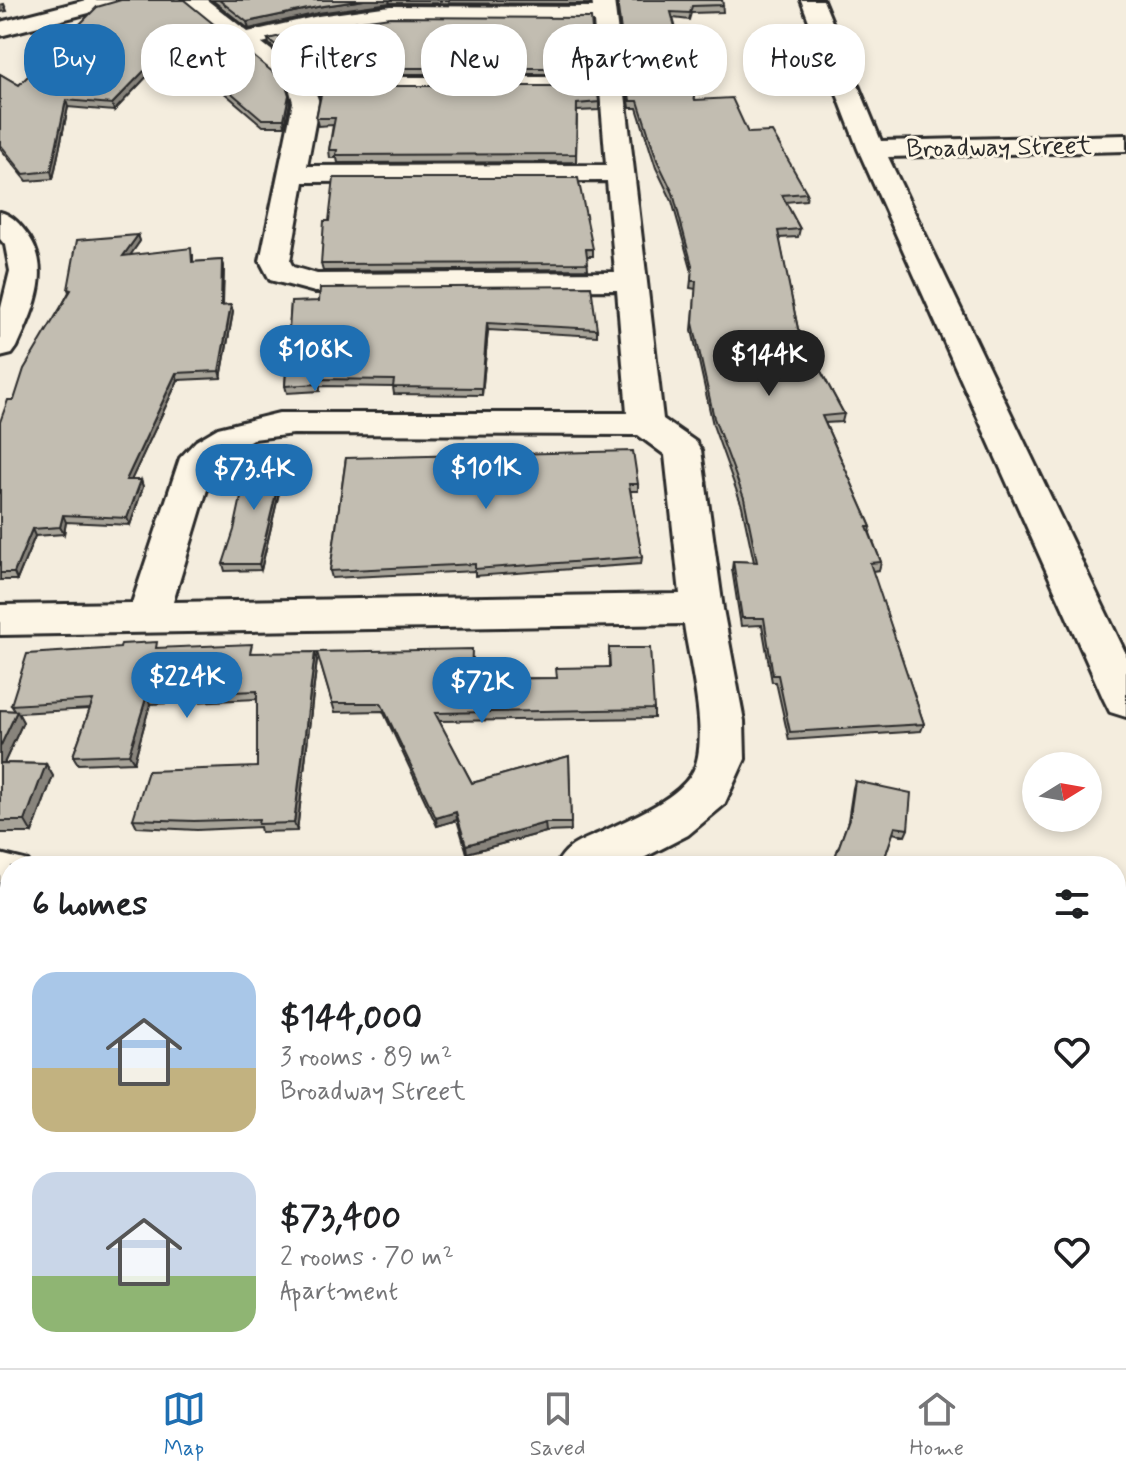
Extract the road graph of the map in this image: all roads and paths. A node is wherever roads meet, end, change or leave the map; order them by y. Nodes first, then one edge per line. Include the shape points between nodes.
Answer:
1 (112, 0) edge
2 (193, 0) edge
3 (812, 0) edge
4 (47, 7) edge
5 (604, 7) edge
6 (224, 24) edge
7 (0, 29) edge
8 (255, 37) edge
9 (255, 49) edge
10 (271, 61) edge
11 (405, 84) edge
12 (543, 84) edge
13 (304, 96) edge
14 (613, 96) edge
15 (1126, 143) edge
16 (871, 149) junction
17 (620, 173) junction
18 (292, 174) junction
19 (0, 221) edge
20 (630, 281) junction
21 (0, 347) edge
22 (646, 424) junction
23 (702, 609) junction
24 (148, 616) junction
25 (0, 620) edge
26 (1126, 700) edge
27 (601, 856) edge

1 - 4 street
2 - 6 street
3 - 16 street
4 - 7 street
5 - 8 street via 390,13
9 - 10 street
11 - 12 street
13 - 18 street
14 - 17 street
15 - 16 street, Broadway Street
16 - 26 street
17 - 18 street
17 - 20 street
18 - 20 street via 275,261 281,273 295,279
19 - 21 street via 20,246 25,274 19,306
20 - 22 street
22 - 23 street via 683,450
22 - 24 street via 293,423 239,432 198,458
23 - 24 street
23 - 27 street via 721,721 722,759 707,791 671,821
24 - 25 street

